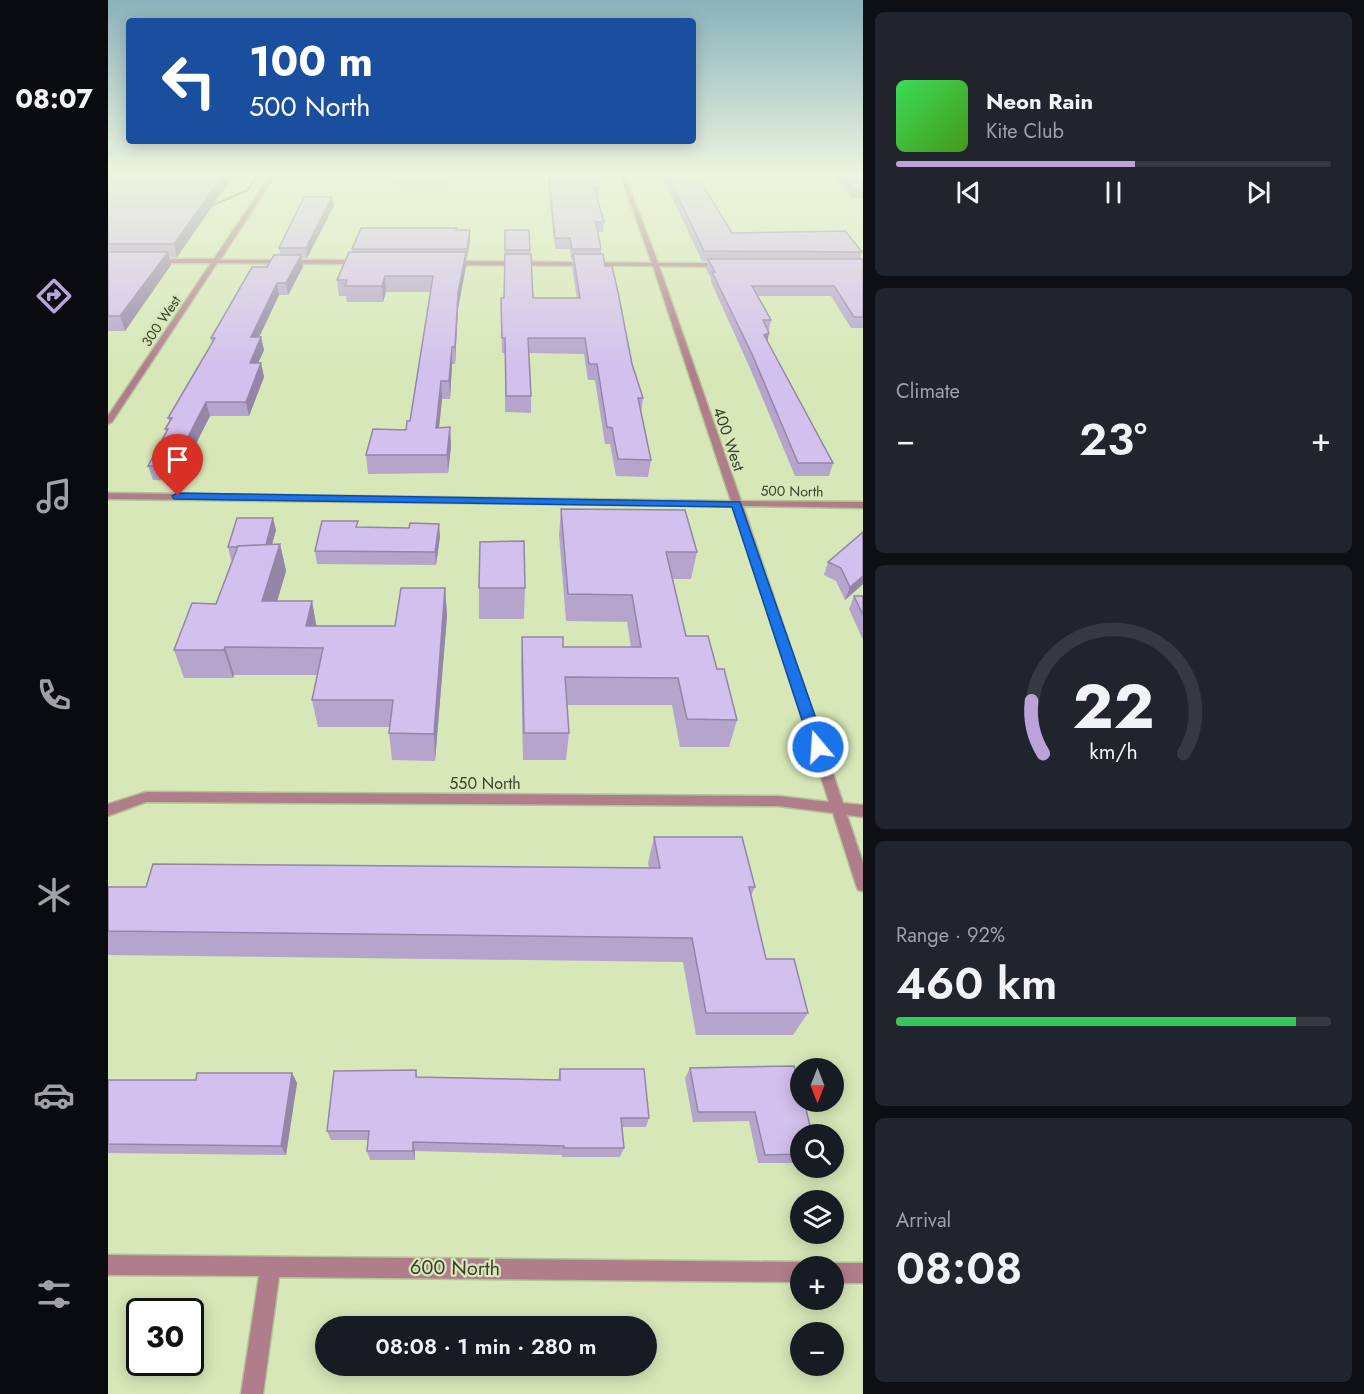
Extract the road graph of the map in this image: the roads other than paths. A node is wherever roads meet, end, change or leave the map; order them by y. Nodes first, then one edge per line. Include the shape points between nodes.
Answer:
1 (231, 239) edge
2 (646, 239) edge
3 (144, 261) edge
4 (216, 262) junction
5 (374, 262) edge
6 (445, 263) edge
7 (655, 264) junction
8 (727, 265) edge
9 (108, 422) edge
10 (108, 496) edge
11 (736, 504) junction
12 (863, 505) edge
13 (838, 807) junction
14 (108, 810) edge
15 (863, 810) edge
16 (863, 885) edge
17 (108, 1264) edge
18 (271, 1266) junction
19 (790, 1272) edge
20 (844, 1273) edge
21 (863, 1273) edge
22 (252, 1394) edge

1 - 4 street, 300 West
2 - 7 street, 400 West
3 - 4 street
4 - 5 street
4 - 9 street, 300 West
6 - 7 street
7 - 8 street
7 - 11 street, 400 West
10 - 11 street, 500 North
11 - 12 street, 500 North
11 - 13 street, 400 West
13 - 14 street, 550 North via 778,801 147,797
13 - 15 street, 550 North
13 - 16 street, 400 West
17 - 18 street, 600 North
18 - 19 street, 600 North
18 - 22 street
20 - 21 street

